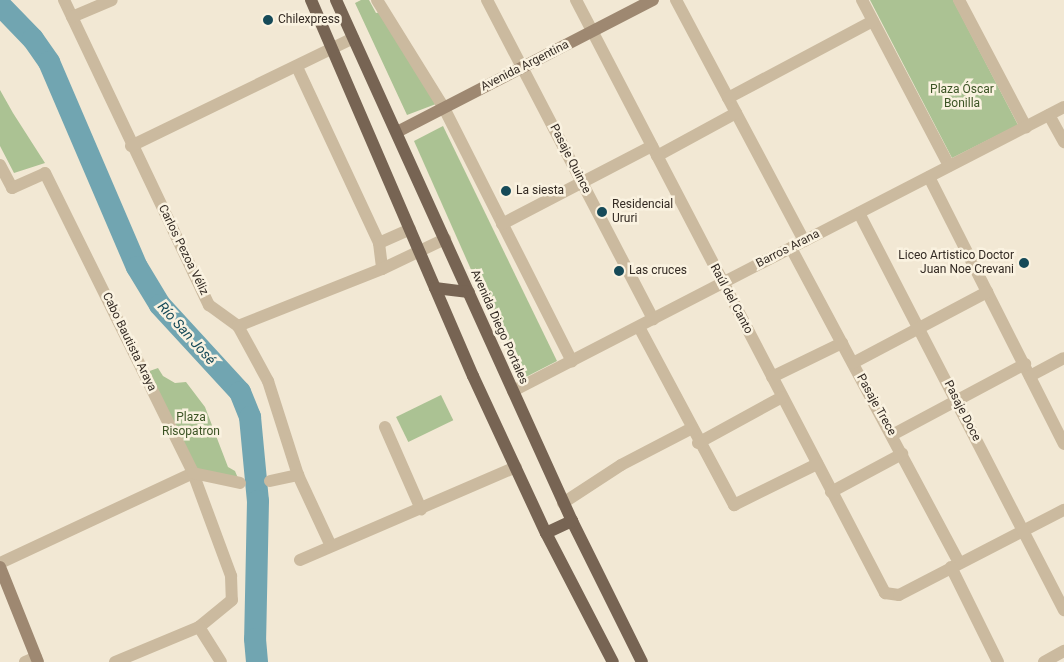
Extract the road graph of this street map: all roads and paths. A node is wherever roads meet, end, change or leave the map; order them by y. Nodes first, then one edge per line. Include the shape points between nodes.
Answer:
1 (64, 0) edge
2 (112, 0) edge
3 (311, 0) edge
4 (336, 0) edge
5 (377, 0) edge
6 (487, 0) edge
7 (576, 0) edge
8 (653, 0) edge
9 (676, 0) edge
10 (862, 0) edge
11 (959, 0) edge
12 (72, 17) junction
13 (873, 21) junction
14 (592, 32) junction
15 (353, 38) junction
16 (332, 48) junction
17 (297, 67) junction
18 (523, 67) junction
19 (728, 98) junction
20 (1064, 107) edge
21 (444, 108) junction
22 (736, 113) junction
23 (1049, 115) junction
24 (1026, 127) junction
25 (397, 132) junction
26 (1064, 142) edge
27 (131, 146) junction
28 (654, 151) junction
29 (0, 165) edge
30 (949, 166) junction
31 (929, 177) junction
32 (582, 182) junction
33 (859, 213) junction
34 (502, 224) junction
35 (410, 228) junction
36 (445, 239) junction
37 (804, 241) junction
38 (379, 243) junction
39 (791, 248) junction
40 (420, 251) junction
41 (382, 269) junction
42 (723, 283) junction
43 (435, 288) junction
44 (469, 292) junction
45 (986, 292) junction
46 (654, 319) junction
47 (238, 326) junction
48 (639, 326) junction
49 (919, 328) junction
50 (842, 343) junction
51 (1064, 358) edge
52 (572, 361) junction
53 (853, 363) junction
54 (1027, 370) junction
55 (772, 378) junction
56 (513, 392) junction
57 (782, 397) junction
58 (957, 400) junction
59 (384, 427) dead end
60 (692, 428) junction
61 (892, 435) junction
62 (698, 443) junction
63 (1064, 444) edge
64 (902, 454) junction
65 (817, 464) junction
66 (516, 467) junction
67 (193, 473) junction
68 (298, 475) junction
69 (270, 481) dead end
70 (240, 483) dead end
71 (831, 492) junction
72 (563, 503) junction
73 (421, 509) junction
74 (1064, 510) edge
75 (572, 521) junction
76 (1023, 529) junction
77 (546, 533) junction
78 (332, 546) junction
79 (300, 560) dead end
80 (0, 563) edge
81 (955, 565) junction
82 (0, 567) edge
83 (1064, 610) edge
84 (199, 627) junction
85 (1064, 651) edge
86 (33, 660) edge
87 (115, 662) edge
88 (221, 662) edge
89 (613, 662) edge
90 (642, 662) edge
91 (998, 662) edge
92 (1044, 662) edge

1 - 12 street, Carlos Pezoa Véliz
2 - 12 street
3 - 16 main road
4 - 15 main road, Avenida Diego Portales
5 - 21 street
6 - 18 street, Pasaje Quince
7 - 14 street, Raúl del Canto
8 - 14 street, Avenida Argentina
9 - 19 street
10 - 13 street
11 - 24 street
12 - 27 street, Carlos Pezoa Véliz
13 - 19 street
13 - 30 street
14 - 18 street, Avenida Argentina
14 - 28 street, Raúl del Canto
15 - 16 street
15 - 25 main road, Avenida Diego Portales
16 - 17 street
16 - 35 main road
17 - 27 street
17 - 38 street
18 - 21 street, Avenida Argentina
18 - 32 street, Pasaje Quince
19 - 22 street
20 - 23 street, Barros Arana
21 - 25 street, Avenida Argentina
21 - 34 street
22 - 28 street
22 - 37 street
23 - 24 street, Barros Arana
23 - 26 street
24 - 30 street, Barros Arana
25 - 36 main road, Avenida Diego Portales
27 - 47 street, Carlos Pezoa Véliz via 209,305
28 - 32 street
28 - 42 street, Raúl del Canto
29 - 67 street, Cabo Bautista Araya via 12,188 45,173
30 - 31 street, Barros Arana
31 - 33 street, Barros Arana
31 - 45 street
32 - 34 street
32 - 46 street, Pasaje Quince
33 - 37 street, Barros Arana
33 - 49 street, Pasaje Doce
34 - 52 street
35 - 38 street
35 - 40 main road
36 - 40 street
36 - 44 main road, Avenida Diego Portales
37 - 39 street, Barros Arana
38 - 41 street
39 - 42 street, Barros Arana
39 - 50 street, Pasaje Trece
40 - 41 street
40 - 43 main road
41 - 47 street
42 - 46 street, Barros Arana
42 - 55 street, Raúl del Canto
43 - 44 main road
43 - 66 main road
44 - 56 main road, Avenida Diego Portales
45 - 49 street
45 - 54 street
46 - 48 street, Barros Arana
47 - 68 street, Carlos Pezoa Véliz via 268,380
48 - 52 street, Barros Arana
48 - 60 street
49 - 53 street
49 - 58 street, Pasaje Doce
50 - 53 street, Pasaje Trece
50 - 55 street
51 - 54 street
52 - 56 street, Barros Arana
53 - 61 street, Pasaje Trece
54 - 58 street
54 - 63 street
55 - 57 street, Raúl del Canto
56 - 72 main road, Avenida Diego Portales
57 - 62 street
57 - 65 street, Raúl del Canto
58 - 61 street
58 - 76 street, Pasaje Doce
59 - 73 street
60 - 62 street
60 - 72 street via 621,465
61 - 64 street, Pasaje Trece
62 - 65 street via 734,505
64 - 71 street
64 - 81 street, Pasaje Trece
65 - 71 street, Raúl del Canto
66 - 73 street
66 - 77 main road
67 - 70 street
67 - 80 street
67 - 84 street, Cabo Bautista Araya via 231,576 232,600
68 - 69 street
68 - 78 street, Carlos Pezoa Véliz
71 - 81 street, Raúl del Canto via 889,596 899,595
72 - 75 main road, Avenida Diego Portales
73 - 78 street
74 - 76 street
75 - 77 main road
75 - 90 main road, Avenida Diego Portales
76 - 81 street
76 - 83 street, Pasaje Doce
77 - 89 main road
78 - 79 street
81 - 91 street, Pasaje Trece
82 - 86 street
84 - 87 street
84 - 88 street
85 - 92 street

